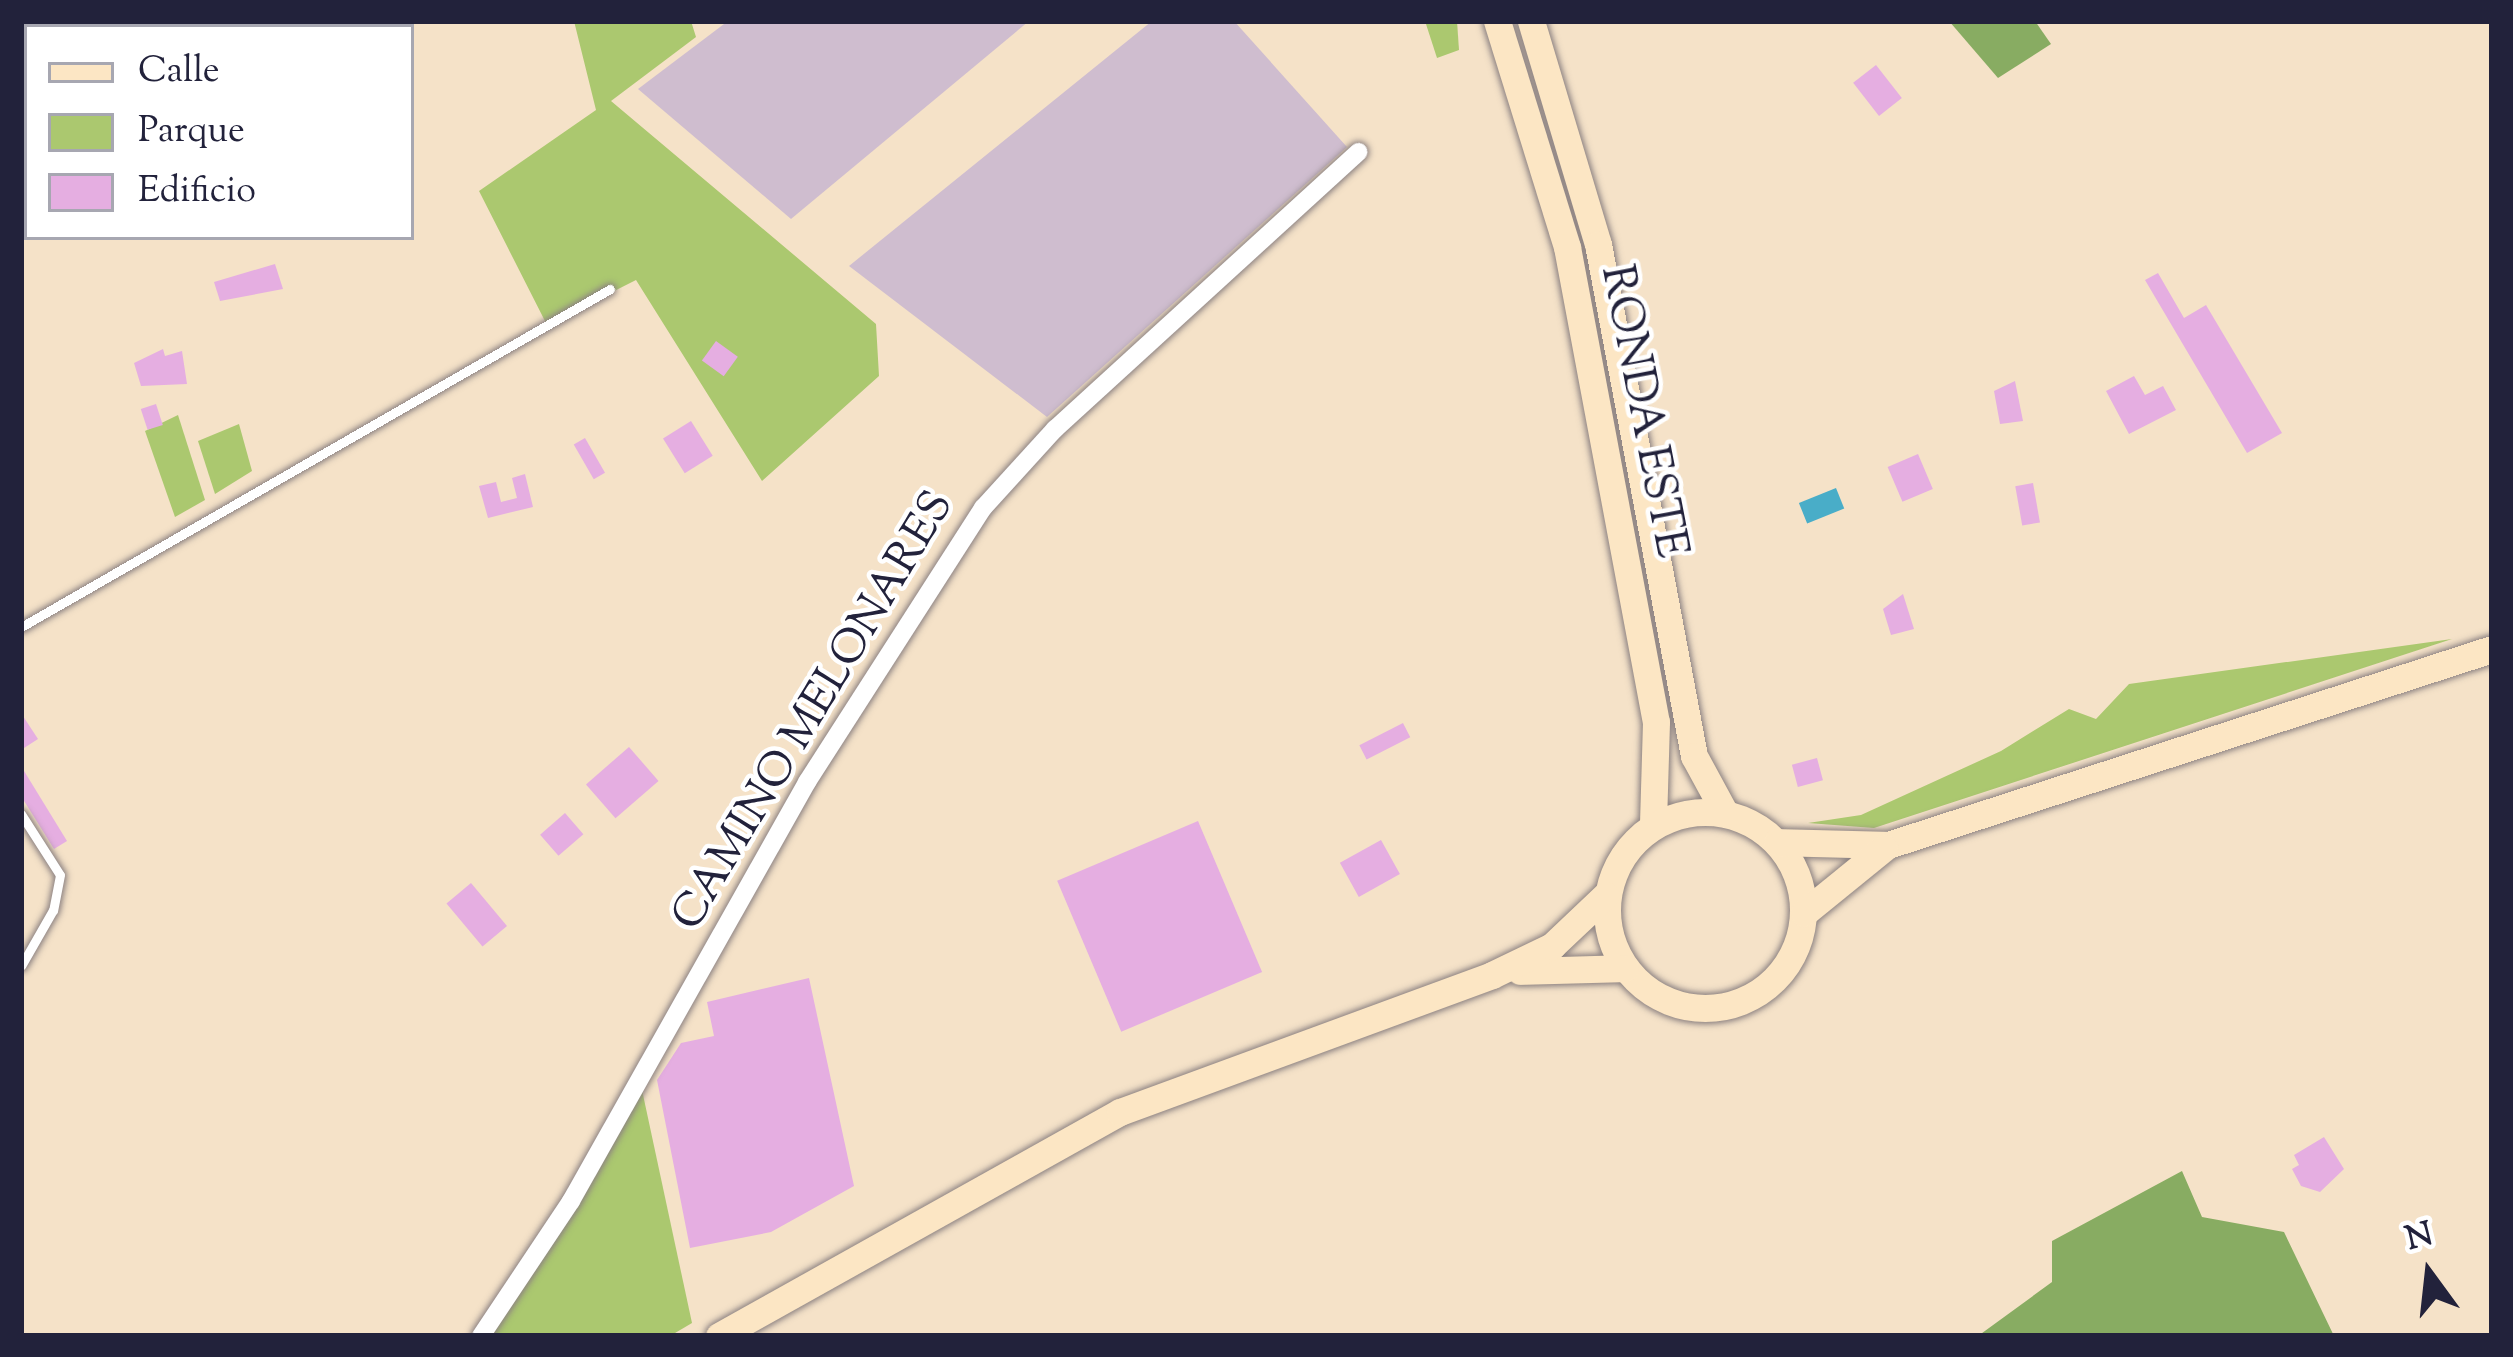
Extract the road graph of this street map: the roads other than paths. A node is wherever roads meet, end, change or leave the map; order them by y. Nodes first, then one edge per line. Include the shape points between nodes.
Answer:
1 (1497, 21) edge
2 (1531, 21) edge
3 (1358, 152) dead end
4 (610, 289) dead end
5 (21, 627) edge
6 (2492, 649) edge
7 (1725, 813) junction
8 (21, 814) edge
9 (1653, 825) junction
10 (1777, 842) junction
11 (1888, 845) junction
12 (1606, 895) junction
13 (1804, 913) junction
14 (21, 967) edge
15 (1625, 968) junction
16 (1492, 975) junction
17 (481, 1336) edge
18 (718, 1336) edge

1 - 9 main road, RONDA ESTE via 1567,247 1656,722
2 - 7 main road, RONDA ESTE via 1598,244 1694,756
3 - 17 street, CAMINO MELONARES via 1055,428 983,508 807,782 571,1202
4 - 5 lane
6 - 11 main road
7 - 9 main road via 1688,812
7 - 10 main road
8 - 14 lane via 60,874 53,910
9 - 12 main road via 1623,856
10 - 11 main road
10 - 13 main road via 1801,887
11 - 13 main road
12 - 15 main road via 1609,934
12 - 16 main road via 1552,946
13 - 15 main road via 1778,974 1720,1007 1667,1001
15 - 16 main road via 1564,964
16 - 18 main road via 1120,1112

